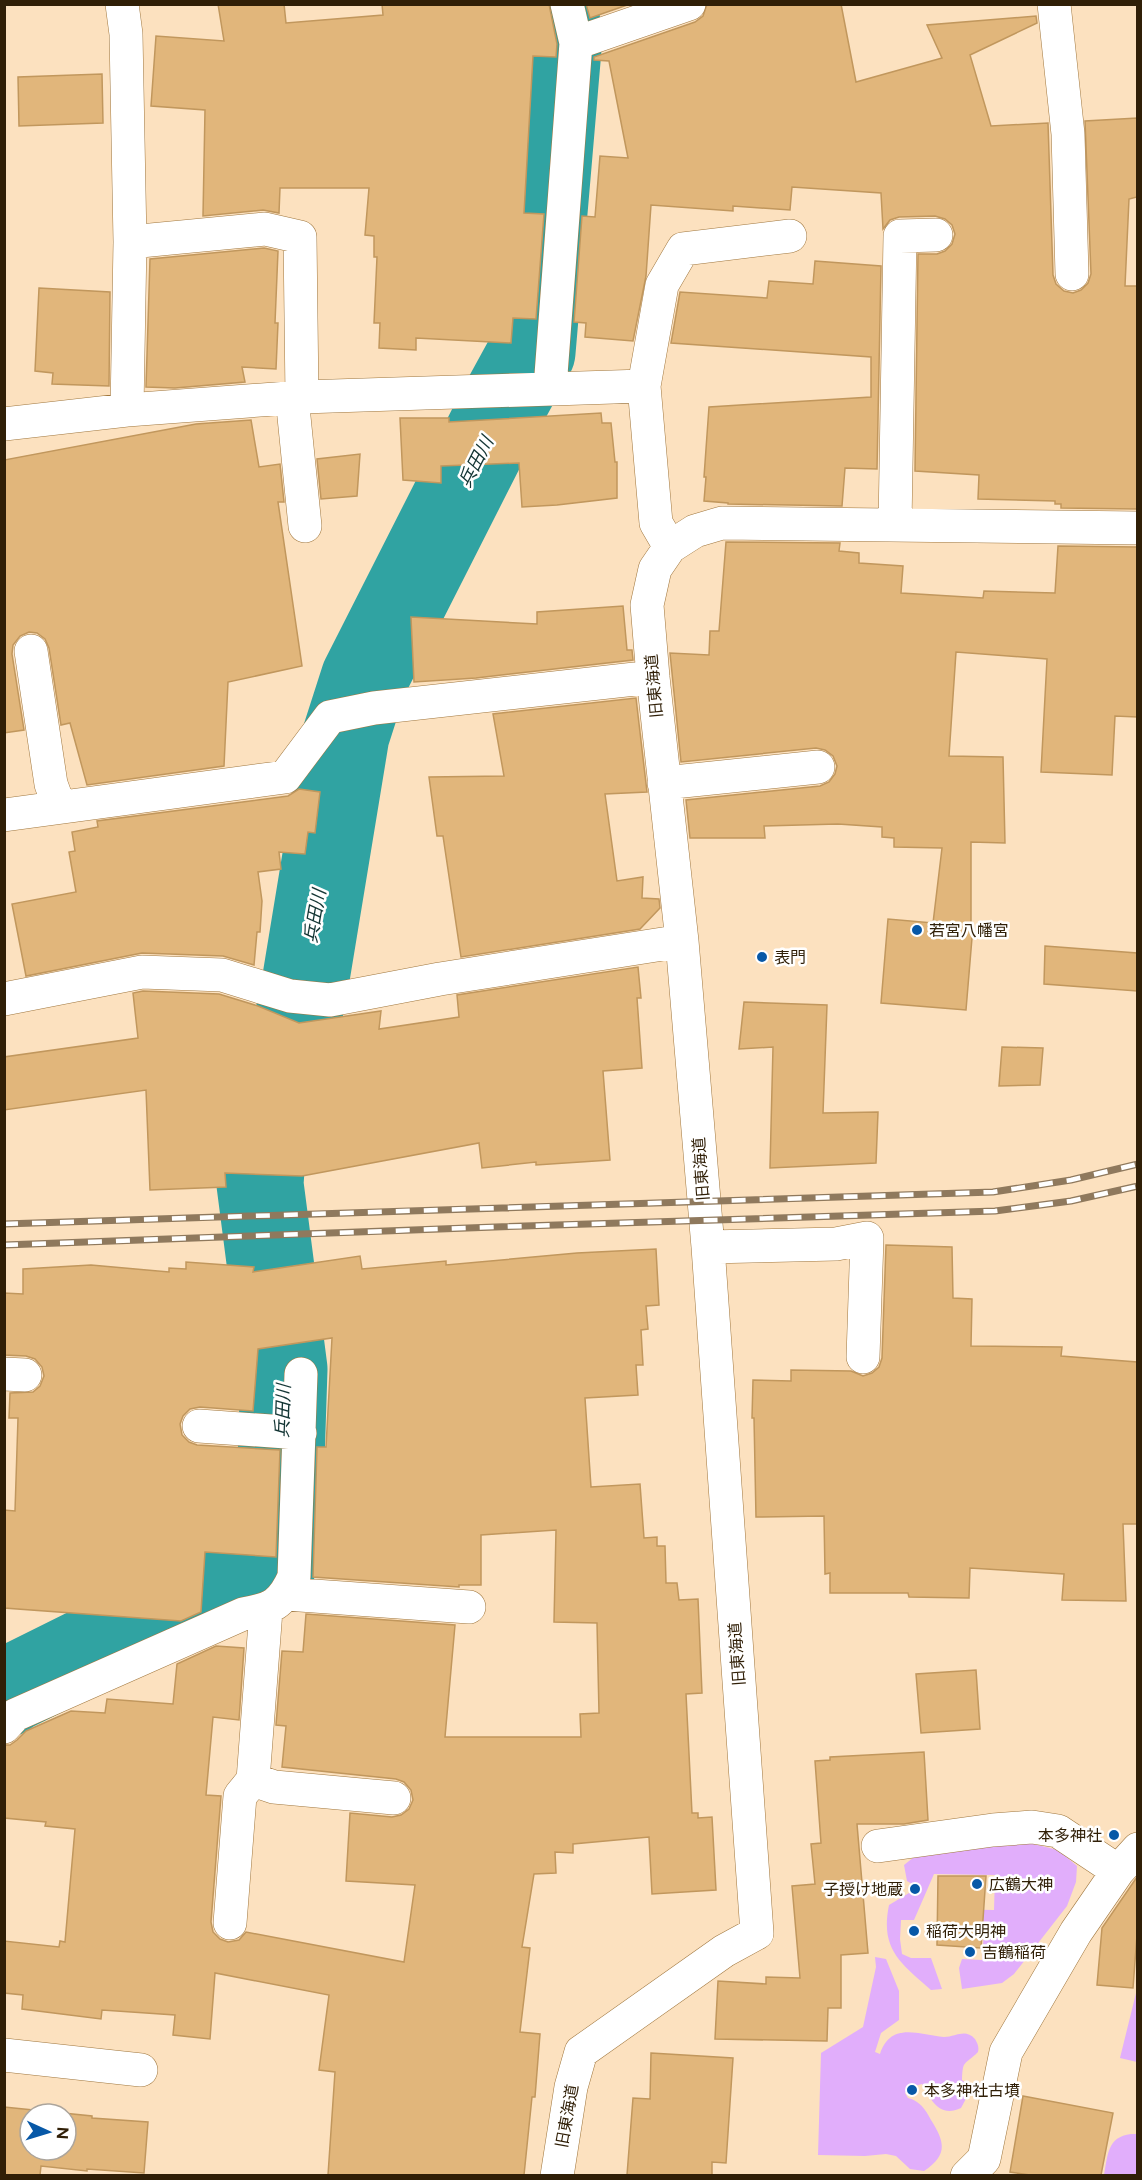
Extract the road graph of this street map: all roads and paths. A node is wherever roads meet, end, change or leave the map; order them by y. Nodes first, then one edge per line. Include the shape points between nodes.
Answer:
1 (123, 4) edge
2 (567, 4) edge
3 (689, 4) edge
4 (1054, 4) edge
5 (576, 43) junction
6 (936, 235) dead end
7 (790, 236) dead end
8 (130, 242) junction
9 (1072, 274) dead end
10 (644, 386) junction
11 (541, 388) junction
12 (297, 397) junction
13 (127, 410) junction
14 (4, 424) edge
15 (896, 525) junction
16 (305, 526) dead end
17 (1137, 528) edge
18 (670, 547) junction
19 (31, 651) dead end
20 (653, 676) junction
21 (818, 767) dead end
22 (664, 783) junction
23 (59, 806) junction
24 (4, 815) edge
25 (682, 941) junction
26 (4, 999) edge
27 (708, 1247) junction
28 (863, 1357) dead end
29 (301, 1374) dead end
30 (199, 1426) dead end
31 (288, 1433) junction
32 (276, 1602) junction
33 (469, 1607) dead end
34 (4, 1728) edge
35 (253, 1780) junction
36 (394, 1798) dead end
37 (878, 1846) dead end
38 (1128, 1860) edge
39 (230, 1923) dead end
40 (4, 2055) edge
41 (141, 2070) dead end
42 (557, 2175) edge
43 (967, 2175) edge

1 - 8 street
2 - 5 street
3 - 5 street
4 - 9 street via 1068,134
5 - 11 street
6 - 15 street via 900,236
7 - 10 street via 683,249 662,285
8 - 12 street via 265,229 300,237
8 - 13 street
10 - 11 street
10 - 18 street via 656,523
11 - 12 street
12 - 13 street
12 - 16 street
13 - 14 street
15 - 17 street, 旧東海道
15 - 18 street, 旧東海道 via 722,523 695,531
18 - 20 street, 旧東海道 via 655,569 647,605
19 - 23 street via 51,784
20 - 22 street, 旧東海道
20 - 23 street via 374,708 330,717 285,777
21 - 22 street
22 - 25 street, 旧東海道
23 - 24 street
25 - 26 street via 330,1000 290,996 222,975 142,972
25 - 27 street, 旧東海道
27 - 28 street via 836,1244 867,1238
27 - 42 street, 旧東海道 via 757,1933 724,1951 581,2052 571,2086
29 - 31 street
30 - 31 street
31 - 32 street via 294,1577
32 - 33 street
32 - 34 street via 15,1714
32 - 35 street
35 - 36 street via 274,1787
35 - 39 street via 240,1796
37 - 38 street via 1032,1827 1058,1831
38 - 43 street via 1076,1932 1006,2052 984,2159
40 - 41 street

